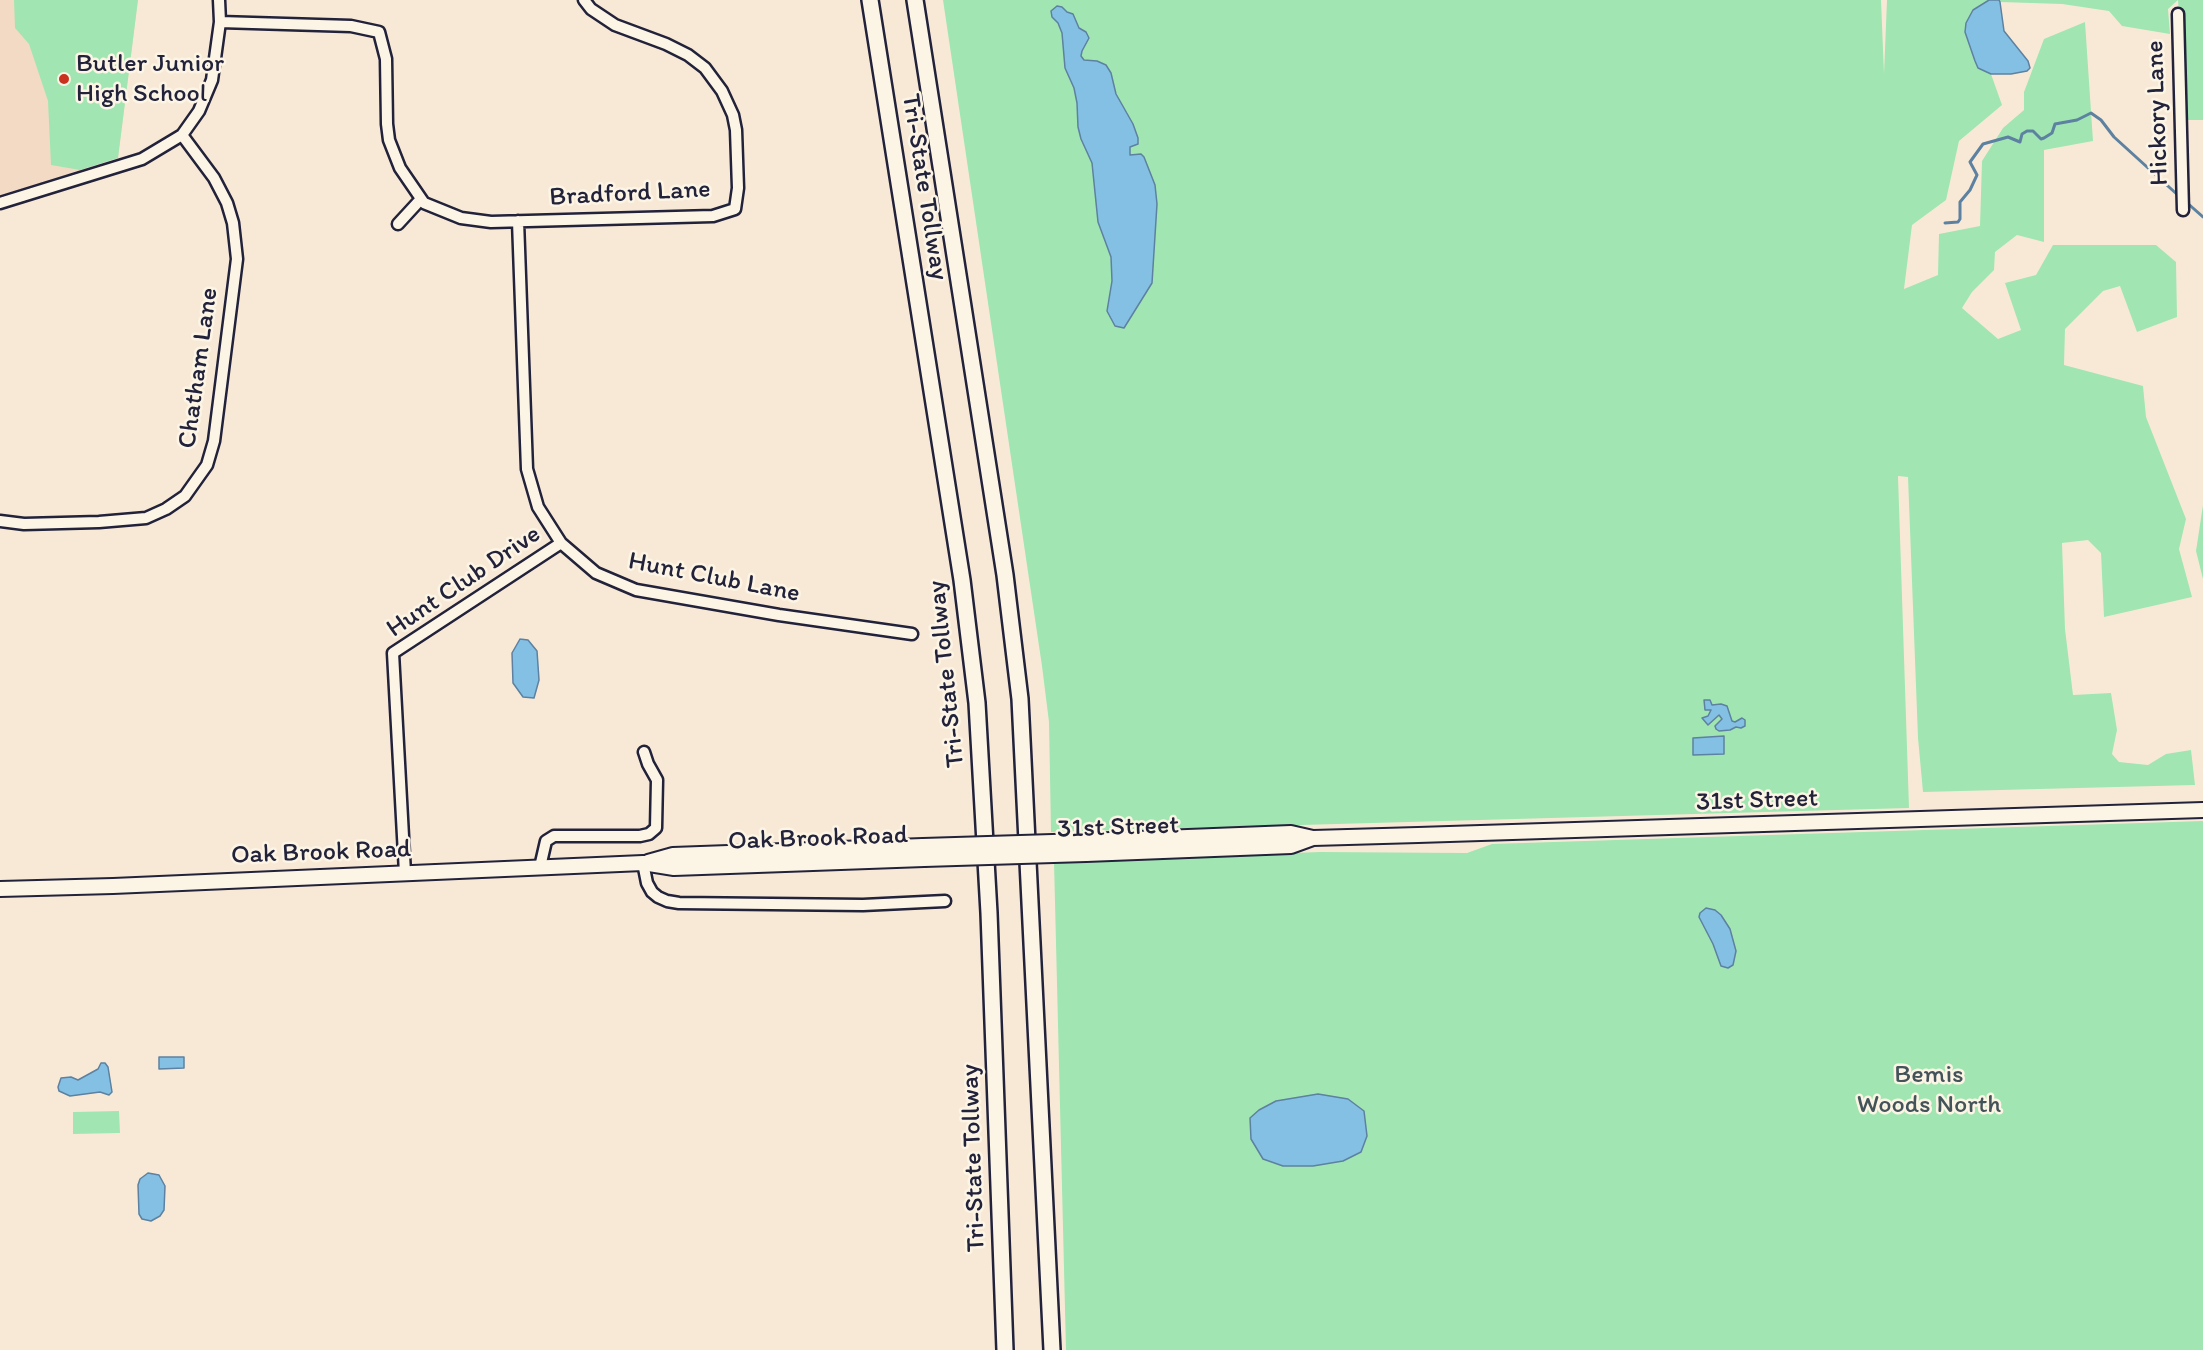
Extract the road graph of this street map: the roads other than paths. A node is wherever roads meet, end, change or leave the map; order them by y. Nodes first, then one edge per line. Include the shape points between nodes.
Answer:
1 (219, 0) edge
2 (584, 0) edge
3 (870, 0) edge
4 (915, 0) edge
5 (2178, 14) dead end
6 (220, 22) junction
7 (182, 135) junction
8 (421, 199) junction
9 (0, 203) edge
10 (2184, 210) dead end
11 (518, 221) junction
12 (398, 224) dead end
13 (0, 521) edge
14 (561, 543) junction
15 (912, 634) dead end
16 (644, 752) dead end
17 (2203, 810) edge
18 (923, 852) joint
19 (643, 863) junction
20 (540, 867) junction
21 (405, 873) junction
22 (0, 889) edge
23 (945, 901) dead end
24 (1005, 1350) edge
25 (1052, 1350) edge

1 - 6 street
2 - 11 street, Bradford Lane via 615,25 688,55 705,68 722,91 736,130 735,209 713,216
3 - 24 highway, Tri-State Tollway via 976,692 989,913
4 - 25 highway, Tri-State Tollway via 1005,575 1020,699
5 - 10 street, Hickory Lane
6 - 7 street via 213,80 199,111
6 - 8 street via 351,26 379,32 386,59 389,140 400,168
7 - 9 street via 142,159
7 - 13 street, Chatham Lane via 227,203 237,259 214,441 207,465 185,496 146,518 88,523
8 - 11 street, Bradford Lane via 471,220
8 - 12 street
11 - 14 street, Hunt Club Lane via 527,470 538,507
14 - 15 street, Hunt Club Lane via 596,573 636,590
14 - 21 street, Hunt Club Drive via 393,652
16 - 20 street via 657,780 656,828 640,836 554,836 546,841
17 - 18 main road, 31st Street, bridge via 1313,838 1291,833 1085,847
18 - 19 main road, Oak Brook Road via 673,855
19 - 20 main road, Oak Brook Road
19 - 23 street via 652,892 679,903 863,905
20 - 21 main road, Oak Brook Road
21 - 22 main road, Oak Brook Road

